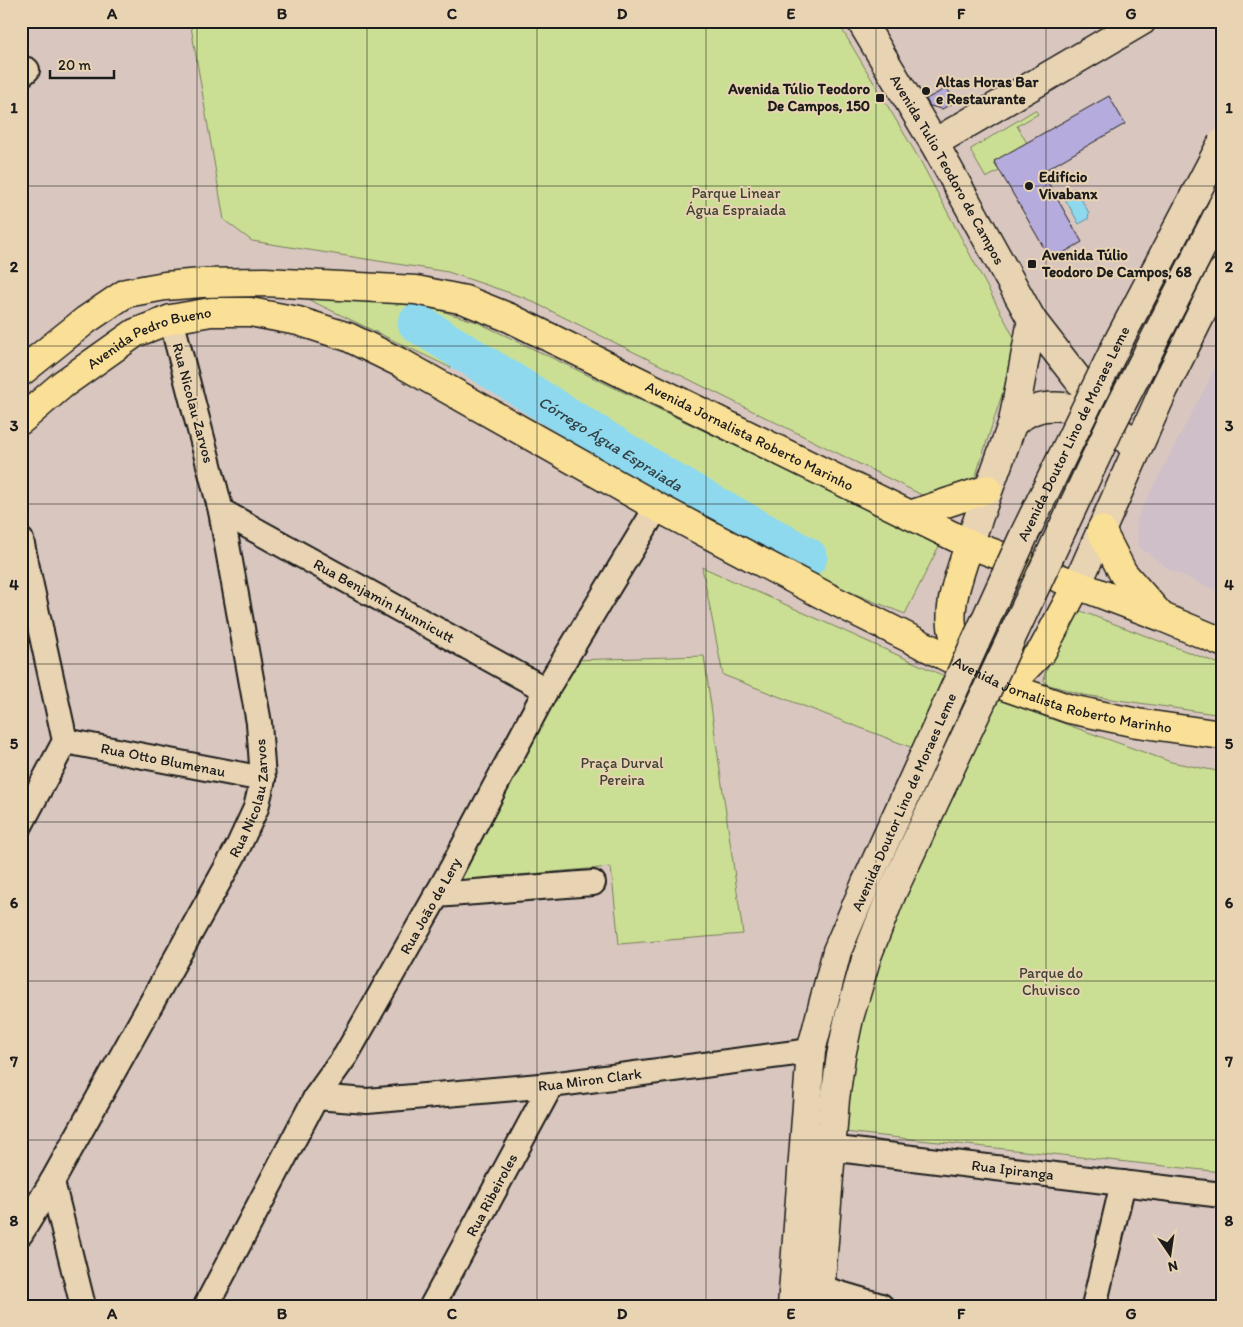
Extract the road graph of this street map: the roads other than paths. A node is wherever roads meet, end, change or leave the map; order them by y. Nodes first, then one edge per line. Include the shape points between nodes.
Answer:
1 (861, 21) edge
2 (1142, 21) edge
3 (934, 143) junction
4 (1222, 143) edge
5 (1222, 207) edge
6 (1221, 273) edge
7 (171, 318) junction
8 (1032, 320) junction
9 (298, 321) joint
10 (21, 372) edge
11 (1104, 412) junction
12 (21, 420) edge
13 (1013, 422) junction
14 (1136, 450) junction
15 (988, 489) junction
16 (657, 507) junction
17 (221, 511) junction
18 (910, 515) junction
19 (1101, 530) junction
20 (21, 540) edge
21 (969, 544) junction
22 (1077, 586) junction
23 (1162, 617) junction
24 (1222, 642) edge
25 (969, 668) junction
26 (1008, 687) junction
27 (546, 690) junction
28 (1222, 735) edge
29 (65, 741) junction
30 (263, 779) junction
31 (21, 824) edge
32 (593, 883) dead end
33 (436, 895) junction
34 (812, 1050) junction
35 (346, 1054) junction
36 (551, 1085) junction
37 (316, 1097) junction
38 (367, 1102) junction
39 (803, 1144) junction
40 (831, 1149) junction
41 (52, 1182) junction
42 (1123, 1183) junction
43 (1222, 1195) edge
44 (21, 1233) edge
45 (820, 1297) edge
46 (83, 1306) edge
47 (206, 1306) edge
48 (432, 1306) edge
49 (792, 1306) edge
50 (881, 1306) edge
51 (1094, 1306) edge

1 - 3 street, Avenida Tulio Teodoro de Campos
2 - 3 street
3 - 8 street, Avenida Tulio Teodoro de Campos
4 - 34 street, Avenida Doutor Lino de Moraes Leme, bridge via 1119,340 1025,533 866,884 837,951
5 - 40 street, Avenida Doutor Lino de Moraes Leme, bridge via 1111,425 891,895 867,956 849,1018 835,1099
6 - 14 street
7 - 9 main road, Avenida Pedro Bueno via 211,312 250,312
7 - 12 main road, Avenida Pedro Bueno via 135,333 63,384
7 - 17 street, Rua Nicolau Zarvos
8 - 11 street, Avenida Tulio Teodoro de Campos
8 - 13 street
9 - 16 main road, Avenida Jornalista Roberto Marinho via 348,337 404,364
10 - 18 main road, Avenida Jornalista Roberto Marinho via 126,293 202,283 265,282 416,290 465,300 510,318
11 - 13 street via 1044,407
11 - 14 street, Avenida Tulio Teodoro de Campos
13 - 15 street
14 - 19 street
15 - 18 main road
15 - 21 street
16 - 25 main road, Avenida Jornalista Roberto Marinho
16 - 27 street, Rua João de Lery
17 - 27 street, Rua Benjamin Hunnicutt
17 - 30 street, Rua Nicolau Zarvos via 259,723
18 - 21 main road, Avenida Jornalista Roberto Marinho
19 - 22 street
19 - 23 main road via 1123,573
20 - 29 street
21 - 22 main road, Avenida Jornalista Roberto Marinho
21 - 25 main road via 951,615 954,636
22 - 23 main road, Avenida Jornalista Roberto Marinho
22 - 26 main road via 1042,650
23 - 24 main road, Avenida Jornalista Roberto Marinho
25 - 26 main road, Avenida Jornalista Roberto Marinho
26 - 28 main road, Avenida Jornalista Roberto Marinho via 1070,709 1137,723
27 - 33 street, Rua João de Lery
29 - 30 street, Rua Otto Blumenau
29 - 31 street
30 - 41 street, Rua Nicolau Zarvos via 256,808 238,847
32 - 33 street
33 - 35 street, Rua João de Lery
34 - 36 street, Rua Miron Clark
34 - 39 street, Avenida Doutor Lino de Moraes Leme
35 - 37 street, Rua João de Lery
35 - 38 street via 348,1078 353,1090
36 - 38 street, Rua Miron Clark
36 - 48 street, Rua Ribeiroles
37 - 38 street, Rua Miron Clark
37 - 47 street, Rua João de Lery
39 - 40 street, Rua Ipiranga
39 - 49 street, Avenida Doutor Lino de Moraes Leme
40 - 42 street, Rua Ipiranga
40 - 45 street, Avenida Doutor Lino de Moraes Leme
41 - 44 street, Rua Nicolau Zarvos
41 - 46 street
42 - 43 street, Rua Ipiranga
42 - 51 street
45 - 50 street

